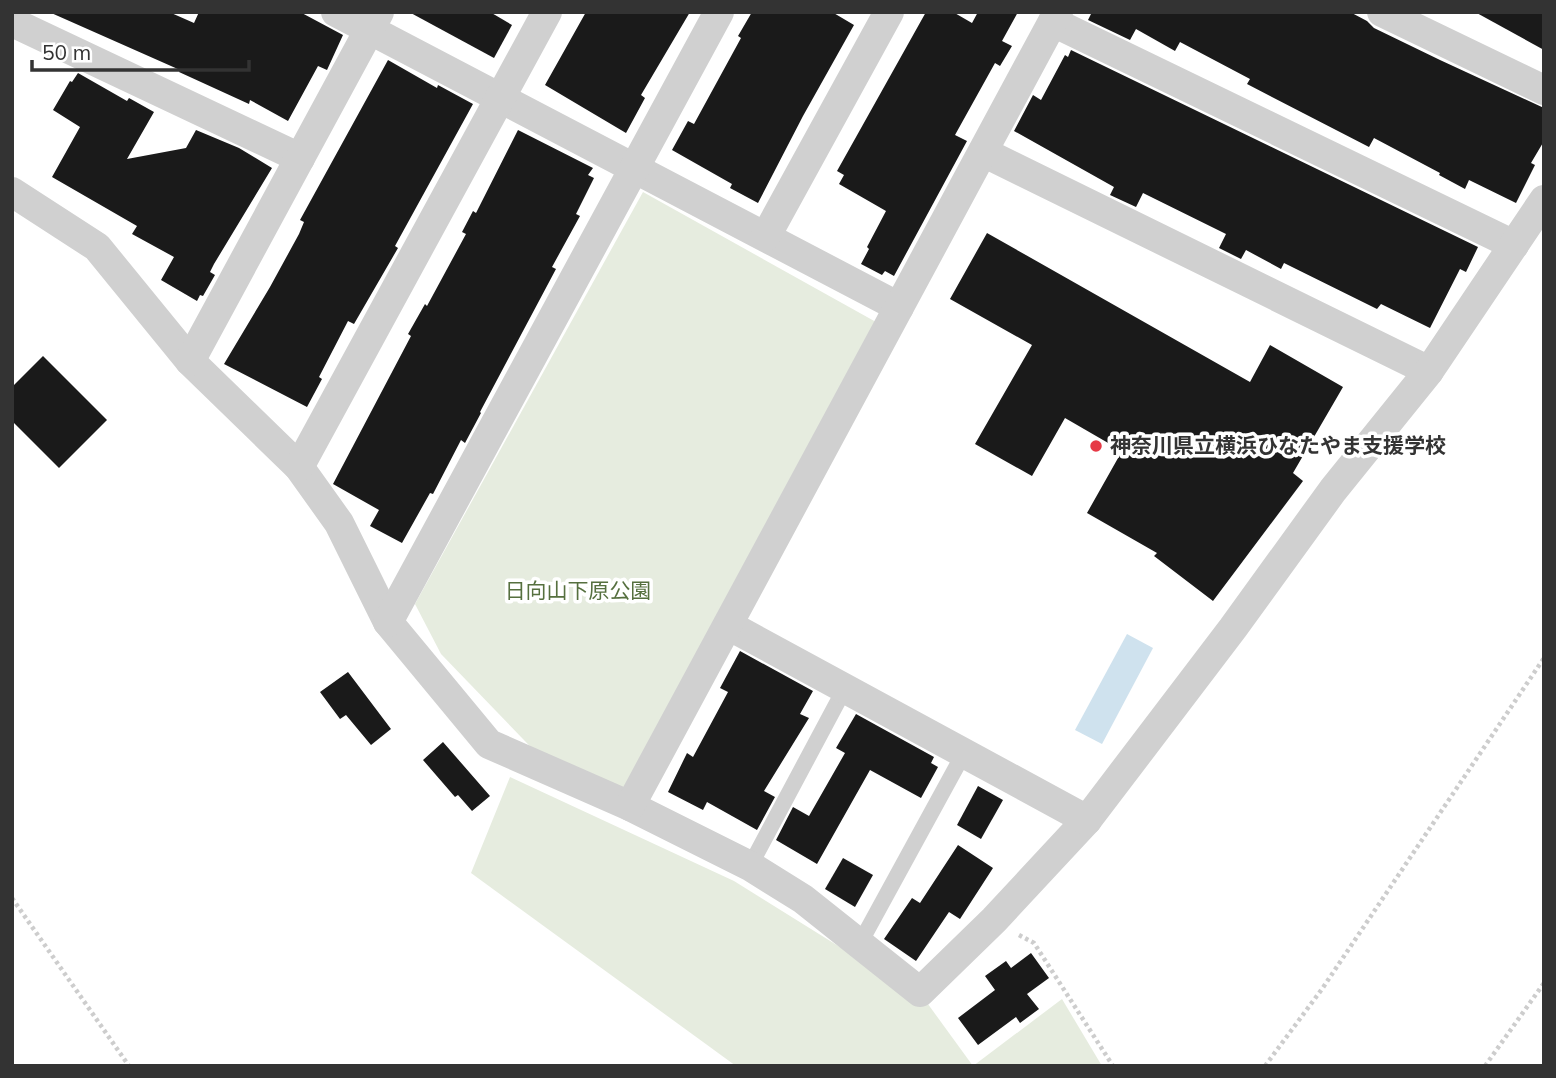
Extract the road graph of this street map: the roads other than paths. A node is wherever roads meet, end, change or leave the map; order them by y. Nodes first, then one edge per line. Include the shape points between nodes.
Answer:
1 (336, 12) edge
2 (547, 12) edge
3 (719, 12) edge
4 (889, 12) edge
5 (1381, 12) edge
6 (1055, 17) edge
7 (375, 20) edge
8 (12, 22) edge
9 (1544, 90) edge
10 (500, 97) junction
11 (983, 152) junction
12 (300, 158) junction
13 (635, 168) junction
14 (12, 191) edge
15 (1544, 200) edge
16 (766, 236) junction
17 (1514, 245) junction
18 (899, 307) junction
19 (190, 361) junction
20 (1429, 371) junction
21 (299, 467) junction
22 (388, 622) junction
23 (728, 625) junction
24 (845, 688) junction
25 (964, 753) junction
26 (630, 806) junction
27 (1087, 820) junction
28 (750, 866) junction
29 (859, 945) junction

1 - 7 street
2 - 10 street
3 - 13 street
4 - 16 street
5 - 9 street
6 - 11 street
6 - 17 street
7 - 10 street
7 - 12 street
8 - 12 street
10 - 13 street
10 - 21 street
11 - 18 street
11 - 20 street
12 - 19 street
13 - 16 street
13 - 22 street
14 - 19 street via 97,247
15 - 17 street
16 - 18 street
17 - 20 street
18 - 23 street
19 - 21 street
20 - 27 street via 1333,490
21 - 22 street via 339,523
22 - 26 street via 489,744
23 - 24 street
23 - 26 street
24 - 25 street
24 - 28 lane
25 - 27 street
25 - 29 lane
26 - 28 street
27 - 29 street via 919,992
28 - 29 street via 803,899

